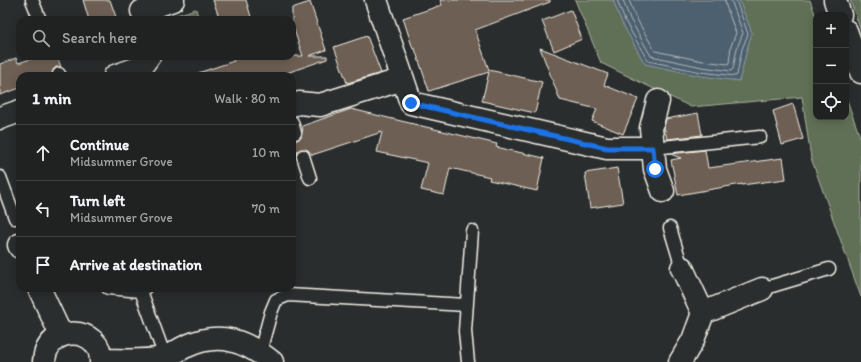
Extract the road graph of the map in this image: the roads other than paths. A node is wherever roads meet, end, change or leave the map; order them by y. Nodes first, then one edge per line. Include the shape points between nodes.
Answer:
1 (32, 0) edge
2 (173, 0) edge
3 (376, 0) edge
4 (835, 0) edge
5 (141, 10) edge
6 (839, 12) edge
7 (38, 16) edge
8 (849, 39) edge
9 (146, 60) edge
10 (131, 72) edge
11 (861, 72) edge
12 (403, 79) junction
13 (658, 101) dead end
14 (296, 104) edge
15 (16, 112) edge
16 (0, 118) edge
17 (760, 137) dead end
18 (653, 148) junction
19 (303, 156) dead end
20 (0, 177) edge
21 (310, 178) dead end
22 (663, 191) dead end
23 (15, 218) dead end
24 (670, 228) dead end
25 (472, 230) dead end
26 (682, 268) joint
27 (828, 269) dead end
28 (762, 289) joint
29 (41, 292) edge
30 (144, 292) edge
31 (466, 305) junction
32 (703, 312) junction
33 (61, 335) junction
34 (165, 357) junction
35 (262, 359) edge
36 (101, 361) edge
37 (44, 362) edge
38 (468, 362) edge
39 (680, 362) edge

1 - 7 lane
2 - 5 main road
3 - 12 main road
4 - 6 main road
8 - 11 main road
9 - 10 main road via 141,67
12 - 14 main road via 320,105
12 - 18 main road via 411,103 607,148
13 - 18 main road via 651,128
15 - 16 main road
17 - 18 lane
18 - 22 main road via 655,169
19 - 21 lane
20 - 23 lane
24 - 26 lane
25 - 31 lane
26 - 32 main road
27 - 28 lane
28 - 32 main road
29 - 33 main road
30 - 34 lane
31 - 35 lane via 288,295 276,300 271,312
31 - 38 lane
32 - 39 main road
33 - 36 main road via 70,333 88,337 97,347
33 - 37 main road via 47,348
34 - 35 main road via 188,345 213,338 236,340
34 - 36 main road via 152,360

